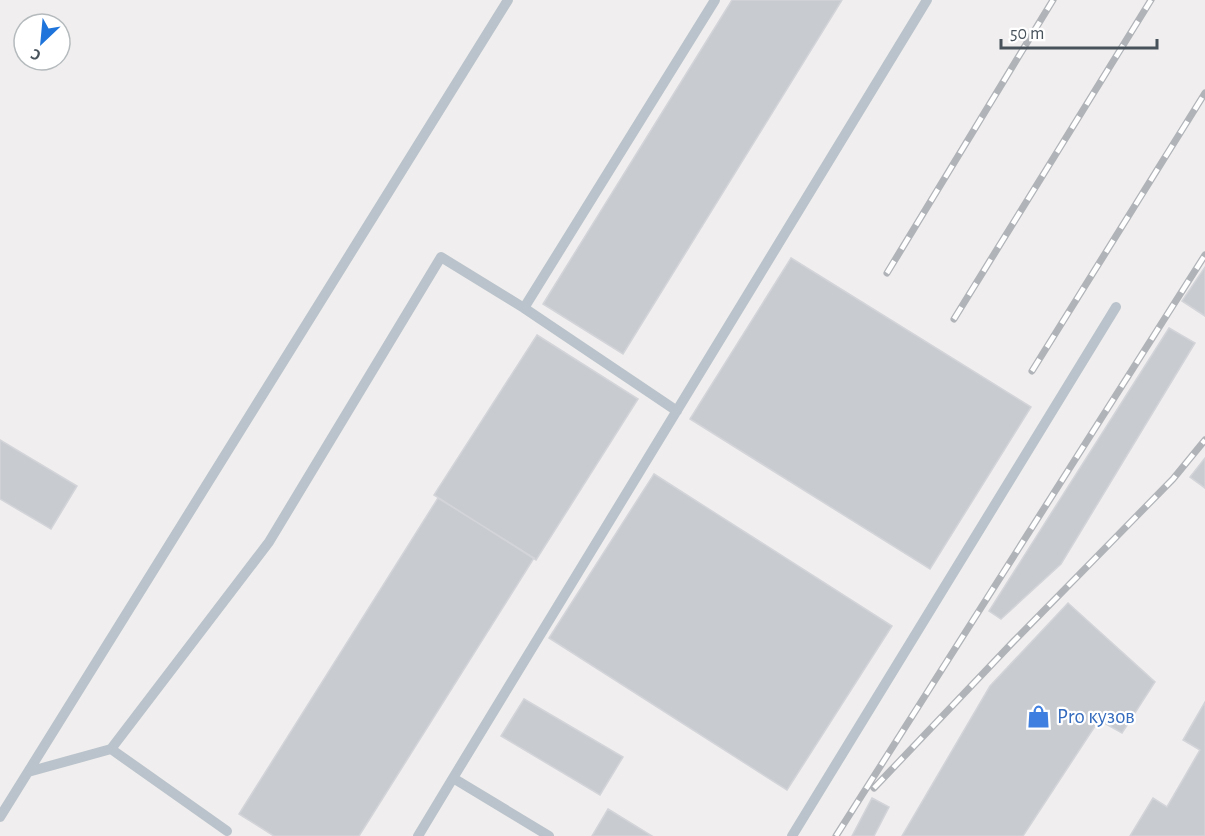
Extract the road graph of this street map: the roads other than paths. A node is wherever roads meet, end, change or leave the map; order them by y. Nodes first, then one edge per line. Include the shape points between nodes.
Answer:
1 (508, 0) edge
2 (715, 0) edge
3 (927, 0) edge
4 (1116, 307) dead end
5 (524, 308) junction
6 (677, 411) junction
7 (111, 749) junction
8 (28, 772) junction
9 (453, 778) junction
10 (0, 817) edge
11 (227, 831) dead end
12 (418, 836) edge
13 (549, 836) edge
14 (792, 836) edge

1 - 8 lane
2 - 5 lane
3 - 6 lane
4 - 14 lane
5 - 6 lane
5 - 7 lane via 441,257 269,542
6 - 9 lane
7 - 8 lane
7 - 11 lane
8 - 10 lane
9 - 12 lane
9 - 13 lane

